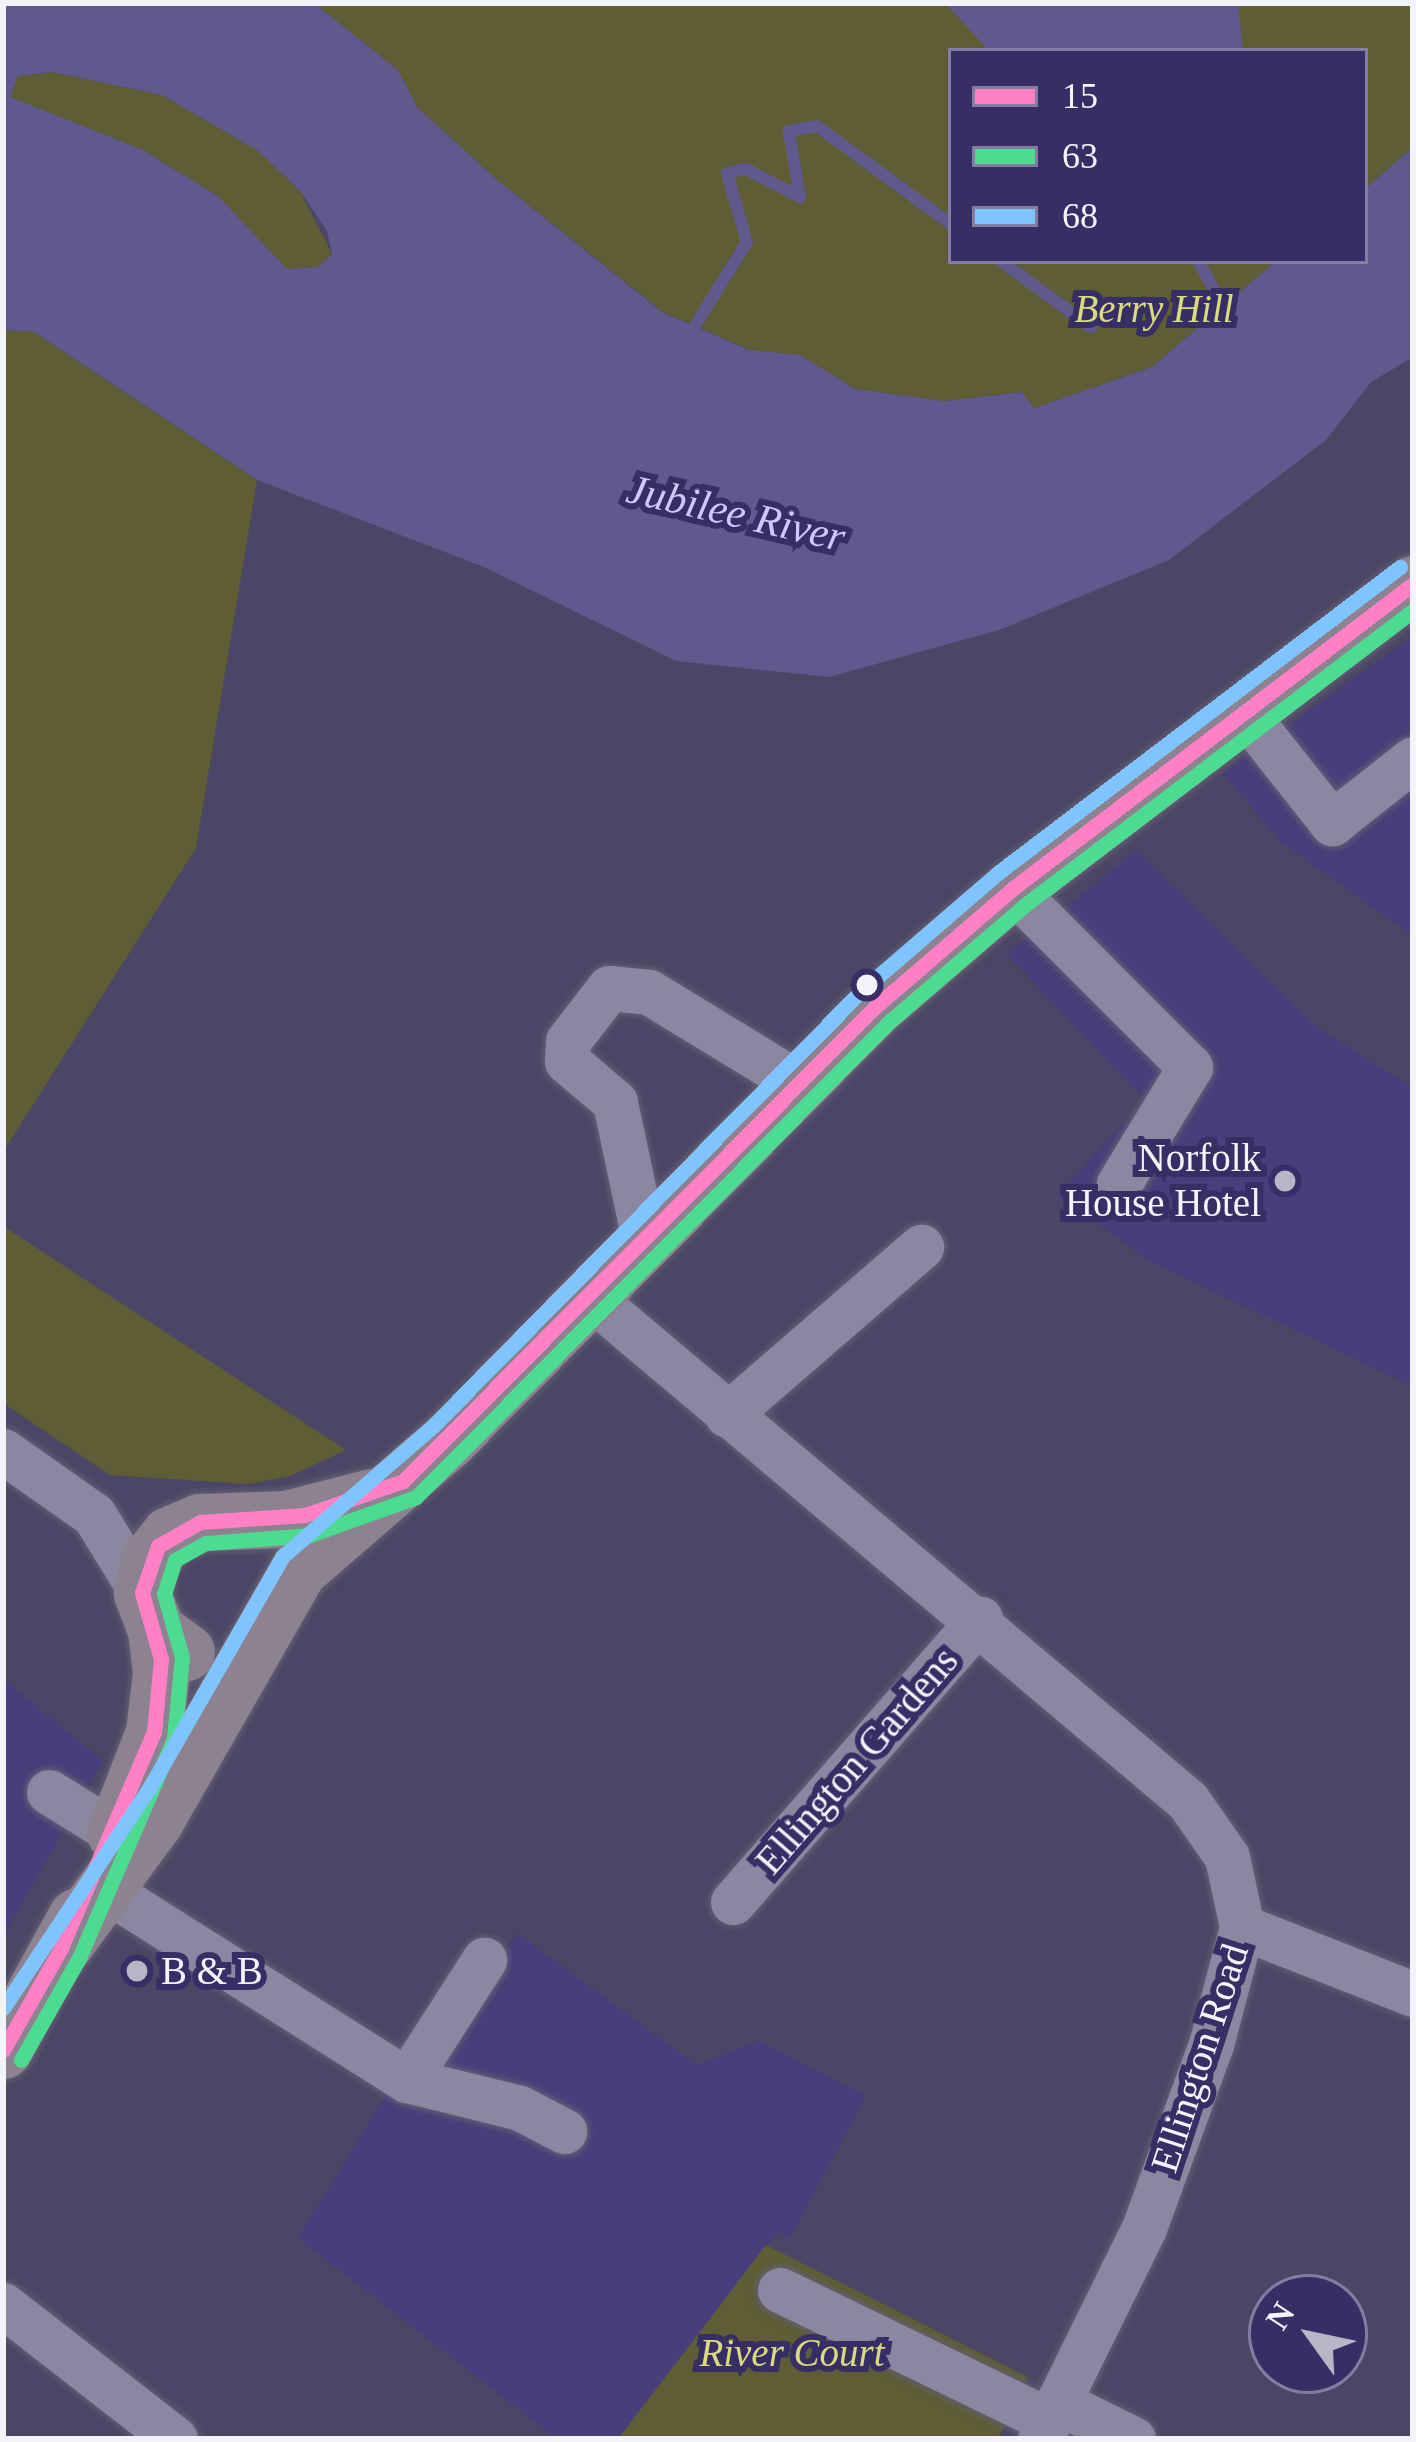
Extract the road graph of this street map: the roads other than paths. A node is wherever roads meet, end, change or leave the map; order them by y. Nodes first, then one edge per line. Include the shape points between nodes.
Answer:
1 (1413, 584) edge
2 (1244, 712) junction
3 (1413, 759) edge
4 (1012, 889) junction
5 (799, 1083) junction
6 (1119, 1184) dead end
7 (644, 1239) junction
8 (921, 1247) dead end
9 (588, 1295) junction
10 (727, 1415) junction
11 (3, 1451) edge
12 (388, 1492) junction
13 (81, 1504) junction
14 (210, 1522) junction
15 (149, 1612) junction
16 (980, 1619) junction
17 (267, 1622) junction
18 (49, 1792) dead end
19 (115, 1833) junction
20 (106, 1890) junction
21 (734, 1902) dead end
22 (1242, 1927) junction
23 (60, 1950) junction
24 (484, 1960) dead end
25 (1413, 1994) edge
26 (3, 2050) edge
27 (407, 2080) junction
28 (564, 2131) dead end
29 (779, 2290) dead end
30 (3, 2305) edge
31 (1049, 2421) edge
32 (172, 2438) edge
33 (1133, 2439) edge

1 - 2 main road
2 - 3 street via 1332,823
2 - 4 main road
4 - 5 main road
4 - 6 street via 1190,1067
5 - 7 main road
5 - 7 street via 650,992 609,988 568,1041 567,1061 615,1102
7 - 9 main road
8 - 10 street
9 - 10 street, Ellington Road
9 - 12 main road
10 - 16 street, Ellington Road
11 - 13 street
12 - 14 main road via 286,1519
12 - 17 main road via 298,1570
13 - 14 street
13 - 15 street via 118,1544
14 - 15 main road via 158,1546
14 - 17 main road via 248,1533 271,1558
15 - 17 main road via 205,1657 232,1653
15 - 19 main road via 161,1672 154,1732
16 - 21 street, Ellington Gardens
16 - 22 street, Ellington Road via 1188,1801 1227,1857
17 - 20 main road via 182,1776
18 - 19 street
19 - 23 main road
20 - 23 main road
20 - 27 street
22 - 25 street
22 - 31 street, Ellington Road via 1211,2044 1144,2228
23 - 26 main road
24 - 27 street
27 - 28 street via 520,2108
29 - 31 street
30 - 32 street
31 - 33 street

